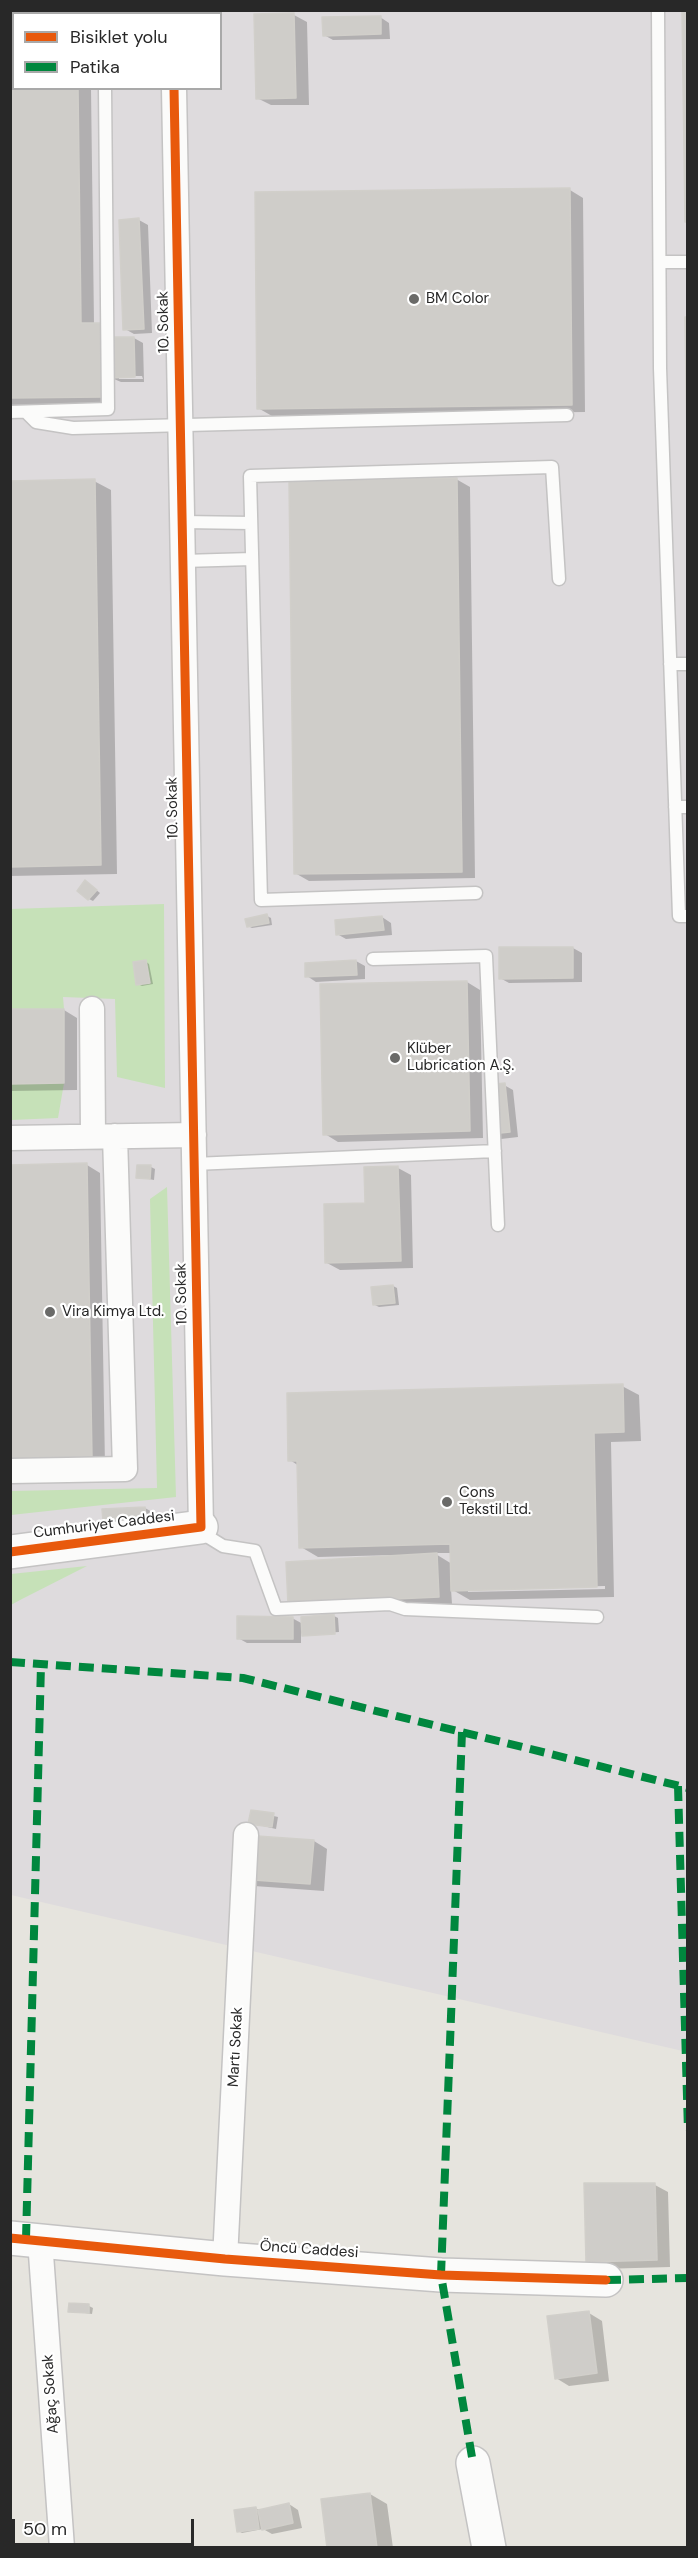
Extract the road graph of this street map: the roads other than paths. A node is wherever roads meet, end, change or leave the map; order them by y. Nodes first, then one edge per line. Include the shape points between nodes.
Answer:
1 (658, 10) edge
2 (105, 90) edge
3 (174, 90) edge
4 (660, 261) junction
5 (687, 261) edge
6 (10, 412) edge
7 (26, 412) junction
8 (567, 415) dead end
9 (181, 426) junction
10 (183, 522) junction
11 (251, 523) junction
12 (252, 559) junction
13 (183, 561) junction
14 (560, 579) dead end
15 (670, 664) junction
16 (687, 664) edge
17 (681, 807) edge
18 (476, 893) dead end
19 (687, 916) edge
20 (373, 959) dead end
21 (92, 1009) dead end
22 (194, 1134) junction
23 (104, 1136) junction
24 (10, 1138) edge
25 (495, 1151) junction
26 (194, 1164) junction
27 (498, 1226) dead end
28 (10, 1471) edge
29 (201, 1527) junction
30 (10, 1552) edge
31 (597, 1617) dead end
32 (246, 1835) dead end
33 (25, 2239) edge
34 (225, 2259) junction
35 (606, 2280) dead end
36 (473, 2463) dead end
37 (62, 2547) edge
38 (489, 2547) edge

1 - 4 lane
2 - 7 lane via 108,409
3 - 9 street, 10. Sokak
4 - 5 lane
4 - 15 lane
6 - 7 lane
7 - 9 lane via 36,422 73,428
8 - 9 lane
9 - 10 street, 10. Sokak
10 - 11 lane
10 - 13 street, 10. Sokak
11 - 12 lane
11 - 14 lane via 250,476 552,467
12 - 13 lane
12 - 18 lane via 261,900
13 - 22 street, 10. Sokak
15 - 16 lane
15 - 17 lane
17 - 19 lane via 679,916
20 - 25 lane via 486,956
21 - 23 street
22 - 23 street
22 - 26 street, 10. Sokak
23 - 24 street
23 - 28 street via 125,1469
25 - 26 lane
25 - 27 lane
26 - 29 street, 10. Sokak
29 - 30 street, Cumhuriyet Caddesi
29 - 31 lane via 223,1546 255,1551 276,1609 390,1604 405,1609
32 - 34 street, Martı Sokak
33 - 34 street, Öncü Caddesi
33 - 37 street, Ağaç Sokak
34 - 35 street, Öncü Caddesi via 441,2275
36 - 38 street

